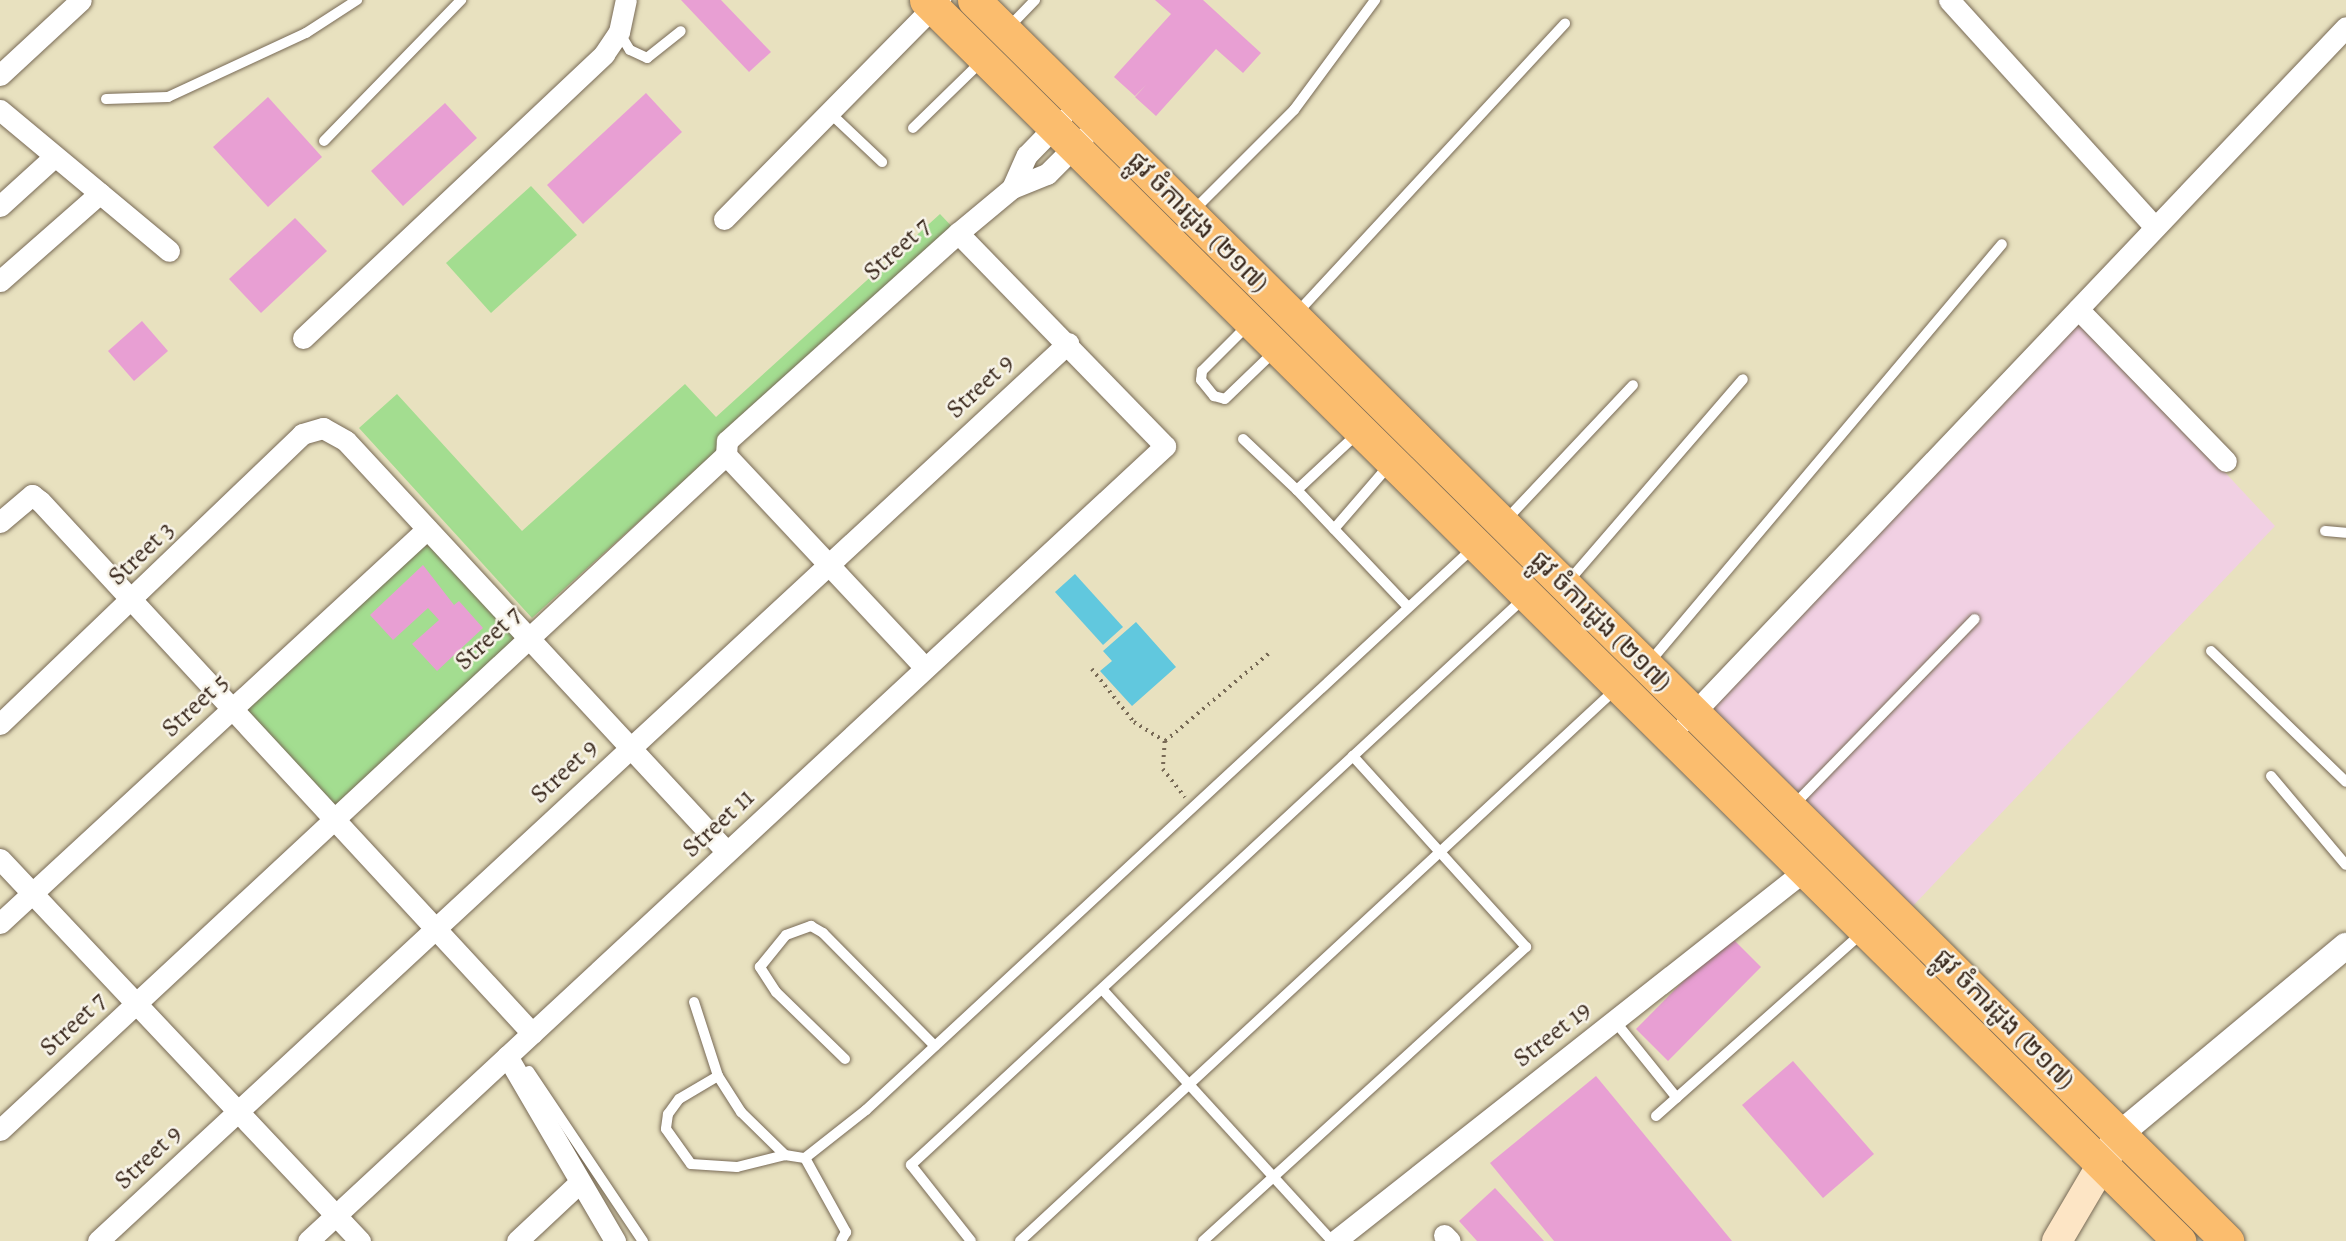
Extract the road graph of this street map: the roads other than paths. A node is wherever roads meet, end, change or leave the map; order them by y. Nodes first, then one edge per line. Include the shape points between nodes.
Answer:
1 (81, 0) edge
2 (357, 0) edge
3 (461, 0) edge
4 (625, 0) edge
5 (974, 0) edge
6 (1035, 0) edge
7 (1375, 0) edge
8 (1949, 0) edge
9 (933, 2) edge
10 (1565, 23) dead end
11 (2346, 27) edge
12 (681, 31) dead end
13 (1005, 31) junction
14 (619, 32) junction
15 (985, 58) junction
16 (0, 75) edge
17 (106, 99) dead end
18 (0, 110) edge
19 (829, 112) junction
20 (1087, 113) junction
21 (913, 128) dead end
22 (1065, 137) junction
23 (324, 141) dead end
24 (55, 156) junction
25 (882, 162) dead end
26 (100, 193) junction
27 (0, 206) edge
28 (1190, 214) junction
29 (724, 219) dead end
30 (2154, 226) junction
31 (958, 233) junction
32 (2002, 244) dead end
33 (169, 251) dead end
34 (0, 281) edge
35 (2078, 309) junction
36 (1293, 316) junction
37 (1251, 321) junction
38 (303, 338) dead end
39 (1068, 342) junction
40 (1278, 348) junction
41 (1743, 379) dead end
42 (1633, 386) dead end
43 (1362, 430) junction
44 (1243, 439) dead end
45 (726, 455) junction
46 (1393, 461) junction
47 (2226, 461) dead end
48 (1297, 490) junction
49 (0, 522) edge
50 (1503, 524) junction
51 (427, 529) junction
52 (1334, 530) junction
53 (2325, 531) dead end
54 (2346, 533) edge
55 (1477, 545) junction
56 (828, 565) junction
57 (1565, 586) junction
58 (1528, 595) junction
59 (132, 601) junction
60 (1409, 607) junction
61 (1975, 619) dead end
62 (529, 638) junction
63 (2211, 652) dead end
64 (1647, 666) junction
65 (925, 668) junction
66 (1620, 686) junction
67 (232, 709) junction
68 (1694, 712) junction
69 (0, 724) edge
70 (1671, 738) junction
71 (631, 748) junction
72 (1353, 756) junction
73 (2271, 776) dead end
74 (2346, 782) edge
75 (1790, 808) junction
76 (334, 820) junction
77 (1442, 850) junction
78 (727, 852) junction
79 (0, 859) edge
80 (2346, 865) edge
81 (1804, 871) junction
82 (32, 893) junction
83 (0, 923) edge
84 (435, 929) junction
85 (1864, 931) junction
86 (2342, 957) edge
87 (1102, 989) junction
88 (694, 1002) dead end
89 (136, 1004) junction
90 (1614, 1020) junction
91 (532, 1033) junction
92 (935, 1046) junction
93 (507, 1056) junction
94 (845, 1059) dead end
95 (528, 1071) dead end
96 (718, 1076) junction
97 (1189, 1085) junction
98 (1677, 1098) junction
99 (239, 1111) junction
100 (1656, 1115) dead end
101 (0, 1130) edge
102 (2120, 1134) junction
103 (785, 1155) junction
104 (804, 1158) junction
105 (2099, 1162) junction
106 (1274, 1178) junction
107 (580, 1182) junction
108 (336, 1215) junction
109 (98, 1241) edge
110 (308, 1241) edge
111 (360, 1241) edge
112 (517, 1241) edge
113 (615, 1241) edge
114 (643, 1241) edge
115 (841, 1241) edge
116 (971, 1241) edge
117 (1020, 1241) edge
118 (1203, 1241) edge
119 (1334, 1241) edge
120 (2057, 1241) edge
121 (2179, 1241) edge
122 (2227, 1241) edge

1 - 16 street
2 - 17 lane via 306,33 168,97
3 - 23 lane
4 - 14 street
5 - 13 main road, ផ្លូវ ចំការដូង (២១៧)
6 - 13 lane
7 - 28 lane via 1294,110
8 - 30 street
9 - 15 main road, ផ្លូវ ចំការដូង (២១៧)
9 - 19 street
10 - 36 lane
11 - 30 street
12 - 14 lane via 647,58 630,50
13 - 20 main road, ផ្លូវ ចំការដូង (២១៧)
14 - 38 street via 604,54
15 - 21 lane
15 - 22 main road, ផ្លូវ ចំការដូង (២១៧)
18 - 24 street
19 - 25 lane
19 - 29 street
20 - 22 street, Street 7
20 - 28 main road, ផ្លូវ ចំការដូង (២១៧)
22 - 31 street, Street 7 via 1027,155 1012,188
22 - 37 main road, ផ្លូវ ចំការដូង (២១៧)
24 - 26 street
24 - 27 street
26 - 33 street
26 - 34 street
28 - 36 main road, ផ្លូវ ចំការដូង (២១៧)
30 - 35 street
31 - 39 street
31 - 45 street, Street 7 via 727,441
32 - 64 lane
35 - 47 street
35 - 68 street
36 - 50 main road, ផ្លូវ ចំការដូង (២១៧)
37 - 40 main road, ផ្លូវ ចំការដូង (២១៧)
37 - 40 lane via 1202,371 1201,380 1214,396 1225,399
39 - 56 street, Street 9
39 - 65 street, Street 11 via 1165,446
40 - 43 main road, ផ្លូវ ចំការដូង (២១៧)
41 - 57 lane
42 - 50 lane
43 - 46 main road, ផ្លូវ ចំការដូង (២១៧)
43 - 48 lane
44 - 48 lane
45 - 56 street
45 - 62 street, Street 7
46 - 52 lane
46 - 55 main road, ផ្លូវ ចំការដូង (២១៧)
48 - 52 lane
49 - 59 street via 32,495
50 - 57 main road, ផ្លូវ ចំការដូង (២១៧)
51 - 59 street, Street 3 via 346,441 323,428 302,434
51 - 62 street
51 - 67 street, Street 5
52 - 60 lane
53 - 54 lane
55 - 58 main road, ផ្លូវ ចំការដូង (២១៧)
55 - 60 lane
56 - 65 street
56 - 71 street, Street 9
57 - 64 main road, ផ្លូវ ចំការដូង (២១៧)
58 - 66 main road, ផ្លូវ ចំការដូង (២១៧)
58 - 72 lane
59 - 67 street
59 - 69 street, Street 3
60 - 92 lane
61 - 75 lane
62 - 71 street
62 - 76 street, Street 7
63 - 74 lane
64 - 68 main road, ផ្លូវ ចំការដូង (២១៧)
65 - 78 street, Street 11
66 - 70 main road, ផ្លូវ ចំការដូង (២១៧)
66 - 77 lane
67 - 76 street
67 - 82 street, Street 5
68 - 70 street
68 - 75 main road, ផ្លូវ ចំការដូង (២១៧)
70 - 81 main road, ផ្លូវ ចំការដូង (២១៧)
71 - 78 street
71 - 84 street, Street 9
72 - 77 lane
72 - 87 lane
73 - 80 lane
75 - 102 main road, ផ្លូវ ចំការដូង (២១៧)
76 - 84 street
76 - 89 street, Street 7
77 - 97 lane
77 - 106 lane via 1526,947
78 - 91 street, Street 11
79 - 82 street
81 - 85 main road, ផ្លូវ ចំការដូង (២១៧)
81 - 90 street, Street 19
82 - 83 street, Street 5
82 - 89 street
84 - 91 street
84 - 99 street, Street 9
85 - 98 lane
85 - 105 main road, ផ្លូវ ចំការដូង (២១៧)
86 - 102 street
87 - 97 lane
87 - 116 lane via 911,1165
88 - 96 lane
89 - 99 street
89 - 101 street, Street 7
90 - 98 lane
90 - 119 street, Street 19
91 - 93 street, Street 11
92 - 94 lane via 823,933 811,926 786,935 760,967 776,992
92 - 104 lane
93 - 107 street
93 - 108 street, Street 11
95 - 114 lane
96 - 103 lane via 741,1112
96 - 103 lane via 679,1099 668,1114 666,1129 691,1164 737,1167
97 - 106 lane
97 - 117 lane
98 - 100 lane
99 - 108 street
99 - 109 street, Street 9
102 - 105 main road
102 - 122 main road, ផ្លូវ ចំការដូង (២១៧)
103 - 104 lane
104 - 115 lane via 846,1232
105 - 120 main road
105 - 121 main road, ផ្លូវ ចំការដូង (២១៧)
106 - 118 lane
106 - 119 lane
107 - 112 street
107 - 113 street
108 - 110 street, Street 11
108 - 111 street

